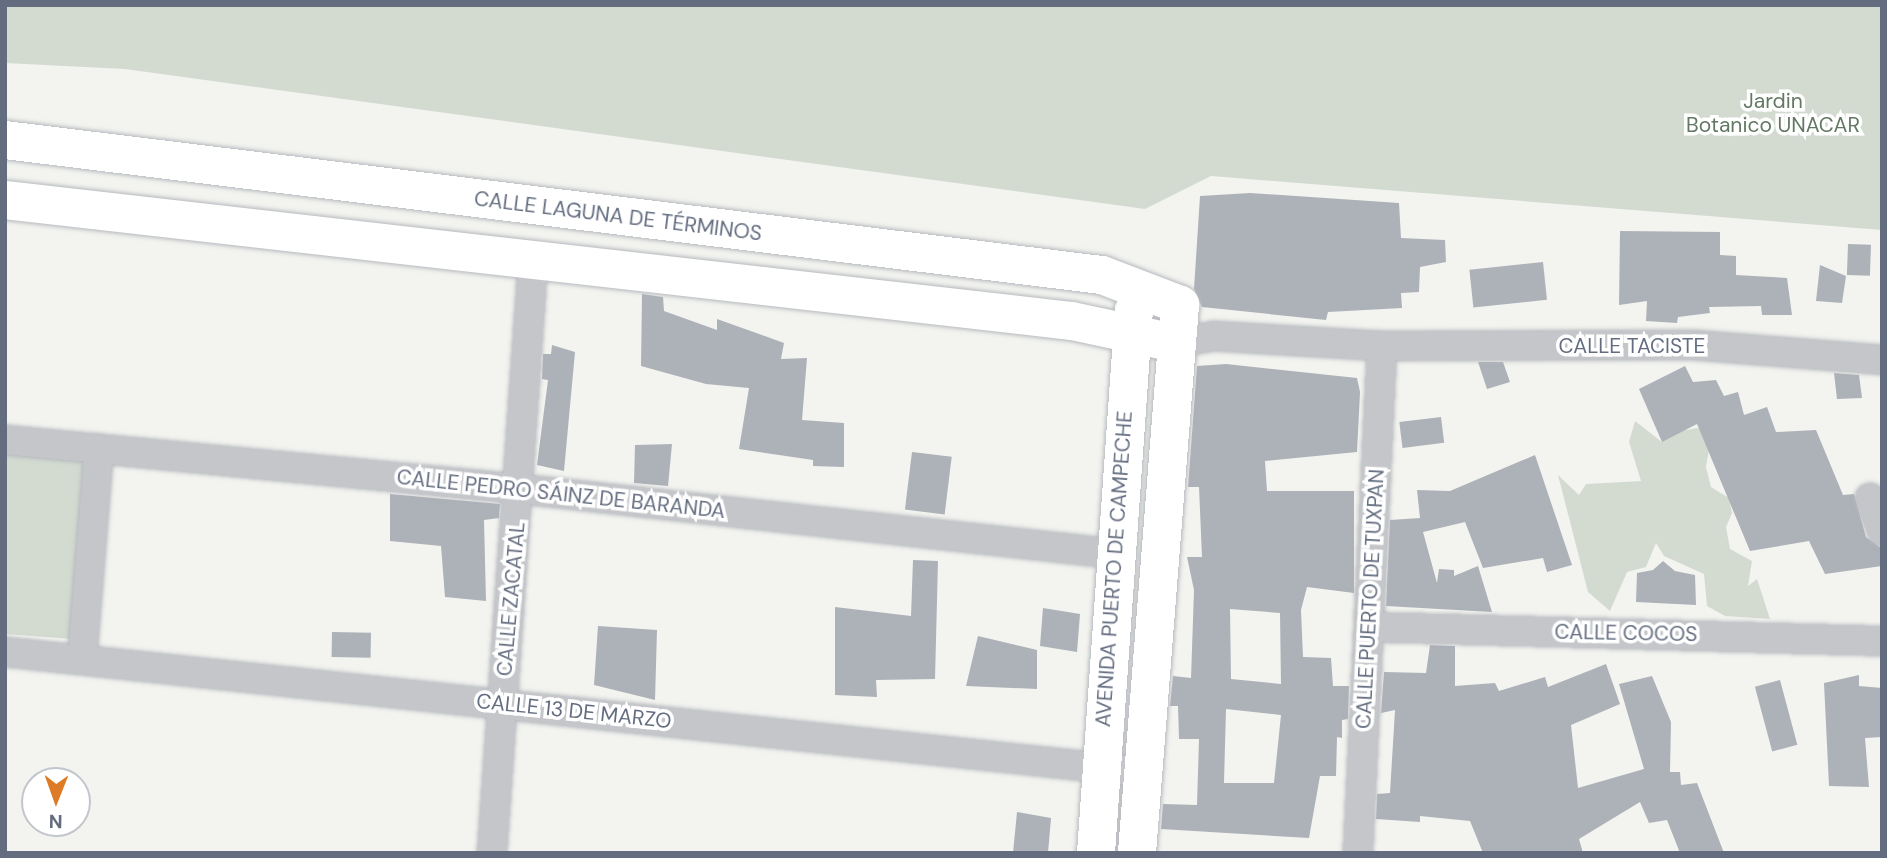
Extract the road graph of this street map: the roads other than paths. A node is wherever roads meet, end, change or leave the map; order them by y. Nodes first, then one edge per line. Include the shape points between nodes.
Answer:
1 (5, 140) edge
2 (5, 200) edge
3 (533, 262) junction
4 (1139, 287) junction
5 (1180, 305) junction
6 (1129, 332) junction
7 (1213, 336) junction
8 (1175, 343) junction
9 (1382, 346) junction
10 (1882, 360) edge
11 (5, 440) edge
12 (99, 449) junction
13 (520, 489) junction
14 (1870, 498) dead end
15 (1882, 531) edge
16 (1117, 554) junction
17 (1369, 627) junction
18 (1882, 641) edge
19 (5, 652) edge
20 (82, 659) junction
21 (502, 703) junction
22 (1102, 765) junction
23 (1142, 772) junction
24 (492, 853) edge
25 (1096, 853) edge
26 (1137, 853) edge
27 (1358, 853) edge

1 - 4 main road, CALLE LAGUNA DE TÉRMINOS via 1102,275
2 - 3 main road
3 - 6 main road via 1072,321
3 - 13 street, CALLE ZACATAL
4 - 5 main road, CALLE LAGUNA DE TÉRMINOS
4 - 6 main road, AVENIDA PUERTO DE CAMPECHE
5 - 7 street, CALLE LAGUNA DE TÉRMINOS
5 - 8 main road, AVENIDA PUERTO DE CAMPECHE
6 - 8 main road
6 - 16 main road, AVENIDA PUERTO DE CAMPECHE
7 - 8 street
7 - 9 street
8 - 23 main road, AVENIDA PUERTO DE CAMPECHE
9 - 10 street, CALLE TACISTE via 1693,345
9 - 17 street, CALLE PUERTO DE TUXPAN
11 - 12 street, CALLE PEDRO SÁINZ DE BARANDA
12 - 13 street, CALLE PEDRO SÁINZ DE BARANDA
12 - 20 street
13 - 16 street, CALLE PEDRO SÁINZ DE BARANDA
13 - 21 street, CALLE ZACATAL
14 - 15 street
16 - 22 main road, AVENIDA PUERTO DE CAMPECHE
17 - 18 street, CALLE COCOS
17 - 27 street, CALLE PUERTO DE TUXPAN
19 - 20 street, CALLE 13 DE MARZO
20 - 21 street, CALLE 13 DE MARZO
21 - 22 street, CALLE 13 DE MARZO
21 - 24 street, CALLE ZACATAL
22 - 23 street, CALLE 13 DE MARZO
22 - 25 main road, AVENIDA PUERTO DE CAMPECHE
23 - 26 main road, AVENIDA PUERTO DE CAMPECHE

